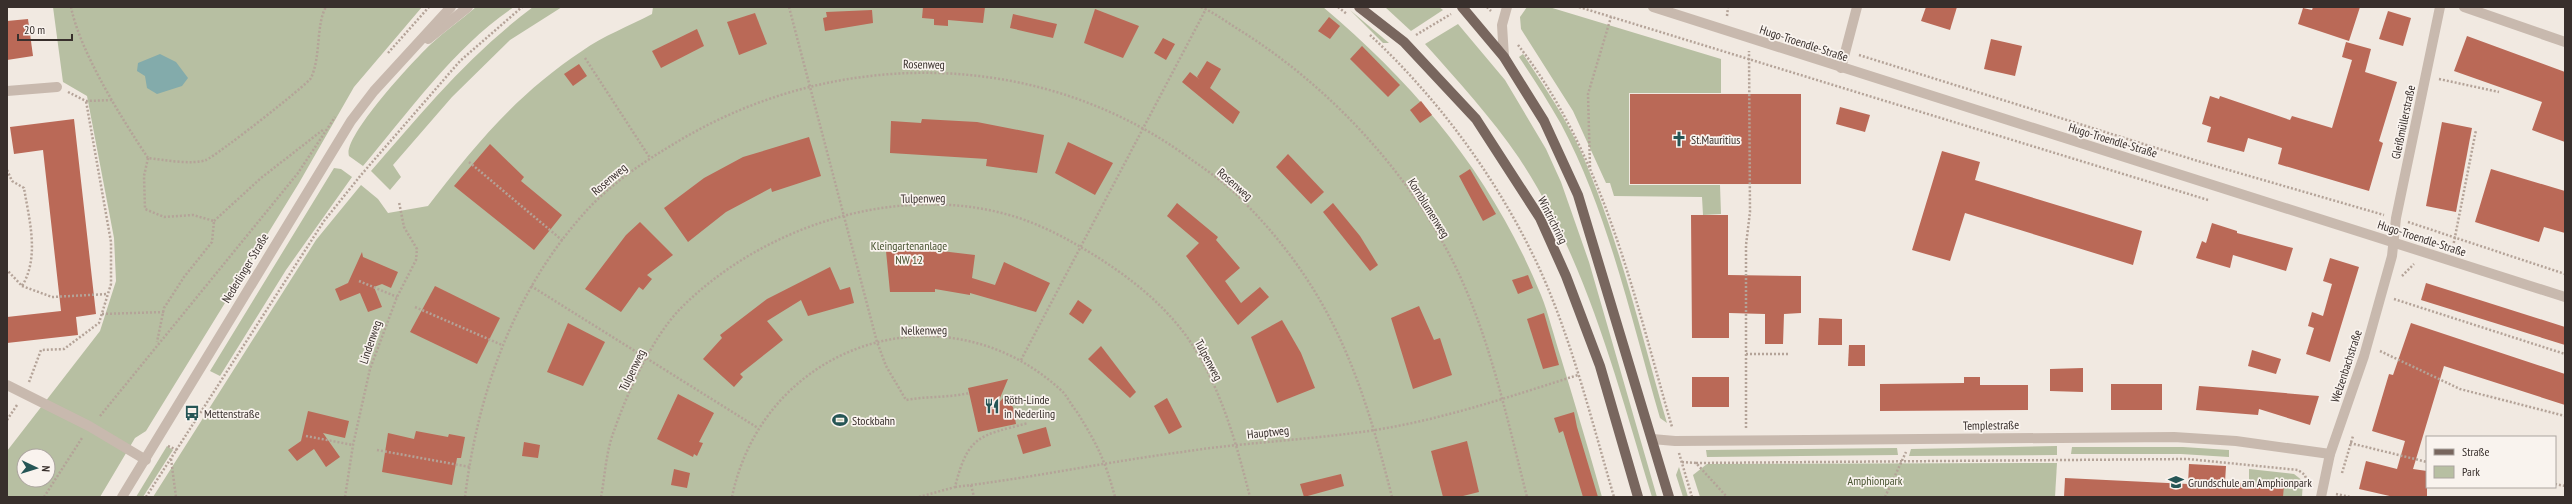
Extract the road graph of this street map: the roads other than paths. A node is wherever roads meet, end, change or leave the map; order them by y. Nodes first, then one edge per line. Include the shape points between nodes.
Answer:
1 (451, 7) edge
2 (468, 7) edge
3 (1359, 7) edge
4 (1507, 7) edge
5 (1653, 7) edge
6 (1857, 7) edge
7 (2440, 7) edge
8 (2464, 7) edge
9 (1459, 9) edge
10 (2565, 42) edge
11 (1504, 57) junction
12 (401, 61) junction
13 (1841, 68) junction
14 (57, 87) road end
15 (7, 91) edge
16 (2392, 242) junction
17 (2565, 297) edge
18 (7, 385) edge
19 (1652, 439) junction
20 (2330, 454) junction
21 (146, 460) junction
22 (122, 497) edge
23 (1638, 497) edge
24 (1669, 497) edge
25 (2321, 497) edge

1 - 12 street, Nederlinger Straße
2 - 12 street, Nederlinger Straße
3 - 23 main road, Wintrichring via 1404,42 1476,119 1540,218 1566,276 1600,366
4 - 11 street via 1502,25
5 - 13 street, Hugo-Troendle-Straße
6 - 13 street
7 - 16 street, Gleißmüllerstraße
8 - 10 street
9 - 11 main road
11 - 19 main road via 1544,122 1578,195
12 - 21 street, Nederlinger Straße via 374,91 331,152
13 - 16 street, Hugo-Troendle-Straße
14 - 15 street
16 - 17 street, Hugo-Troendle-Straße
16 - 20 street, Welzenbachstraße via 2392,256 2382,295
18 - 21 street via 89,426
19 - 20 street, Templestraße via 2174,437 2236,441
19 - 24 main road
20 - 25 street, Welzenbachstraße
21 - 22 street, Nederlinger Straße

